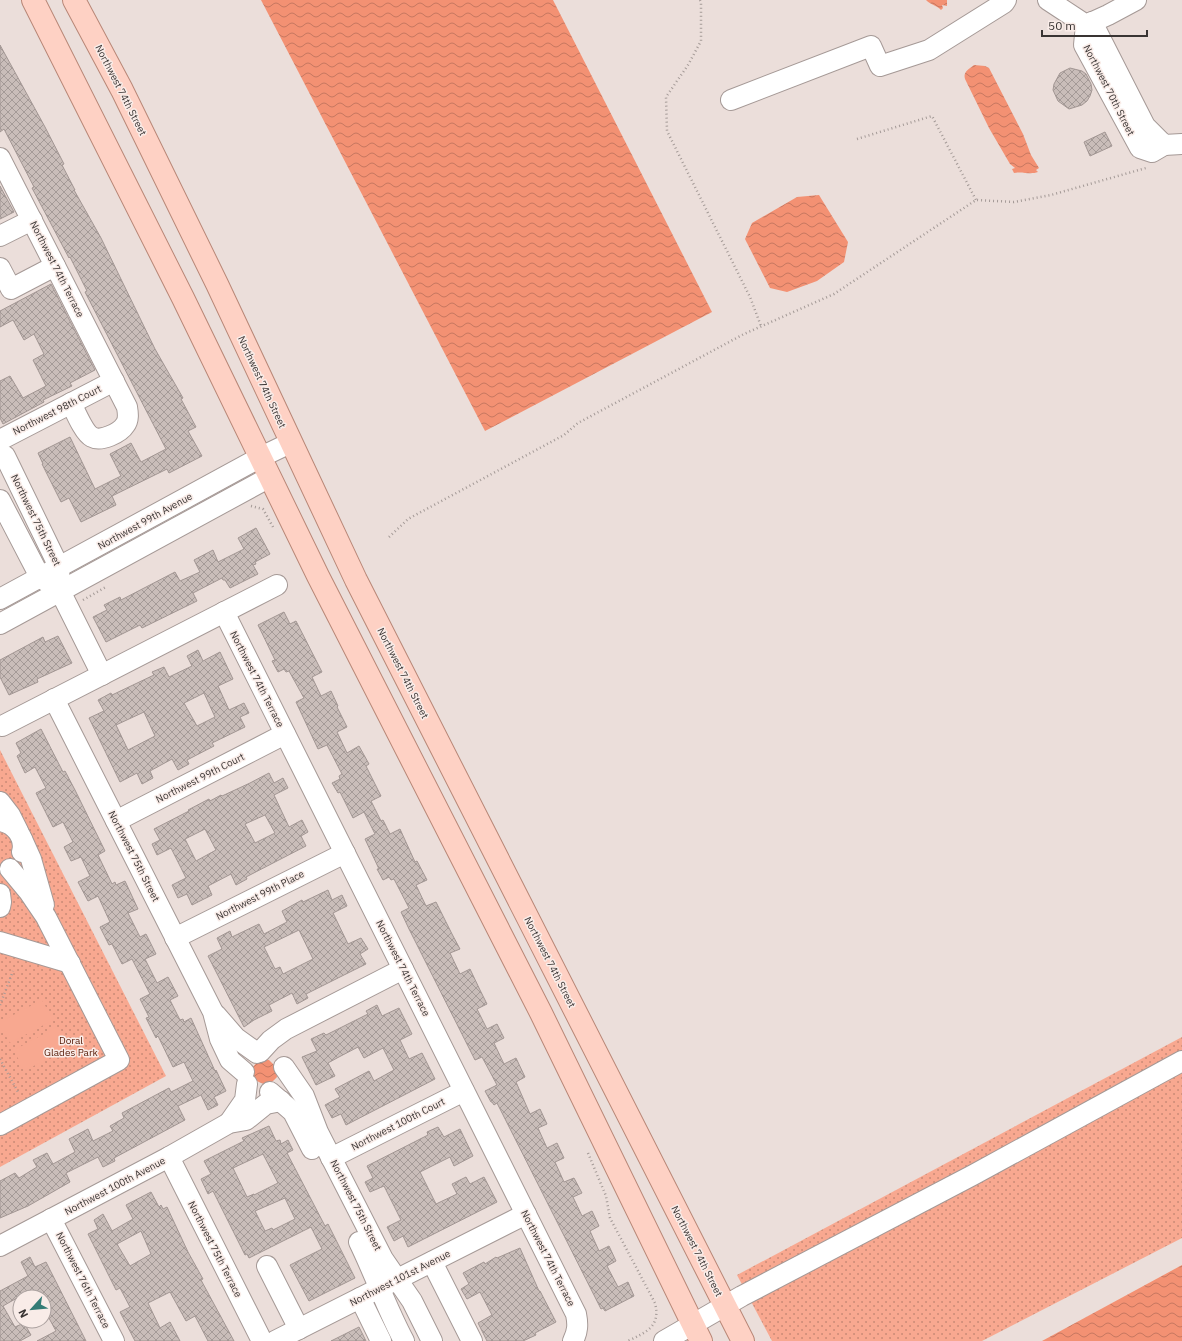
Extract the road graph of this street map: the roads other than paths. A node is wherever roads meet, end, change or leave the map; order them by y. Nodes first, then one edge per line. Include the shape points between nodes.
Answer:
1 (33, 0) edge
2 (74, 0) edge
3 (1006, 0) edge
4 (1048, 0) edge
5 (1136, 0) edge
6 (1089, 23) junction
7 (731, 100) dead end
8 (1173, 145) edge
9 (0, 158) edge
10 (32, 220) junction
11 (0, 236) edge
12 (55, 266) junction
13 (0, 268) edge
14 (114, 381) junction
15 (71, 403) junction
16 (0, 440) edge
17 (290, 443) junction
18 (0, 453) edge
19 (261, 457) junction
20 (7, 474) edge
21 (270, 477) junction
22 (0, 500) edge
23 (59, 567) junction
24 (40, 577) junction
25 (277, 585) dead end
26 (0, 599) edge
27 (64, 600) junction
28 (224, 612) junction
29 (0, 624) edge
30 (102, 675) junction
31 (54, 699) junction
32 (2, 726) dead end
33 (285, 734) junction
34 (0, 802) edge
35 (0, 821) edge
36 (116, 821) junction
37 (20, 835) junction
38 (345, 853) junction
39 (5, 871) edge
40 (46, 917) junction
41 (176, 938) junction
42 (0, 942) edge
43 (70, 963) junction
44 (403, 970) junction
45 (213, 1012) junction
46 (298, 1023) junction
47 (258, 1053) junction
48 (1182, 1061) edge
49 (282, 1064) junction
50 (245, 1078) junction
51 (464, 1091) junction
52 (276, 1097) junction
53 (229, 1123) junction
54 (0, 1126) edge
55 (169, 1157) junction
56 (332, 1158) junction
57 (526, 1214) junction
58 (51, 1219) junction
59 (0, 1246) edge
60 (432, 1262) junction
61 (266, 1266) dead end
62 (389, 1283) junction
63 (360, 1298) junction
64 (725, 1306) junction
65 (421, 1319) junction
66 (299, 1329) junction
67 (576, 1333) edge
68 (697, 1333) edge
69 (401, 1336) edge
70 (114, 1341) edge
71 (262, 1341) edge
72 (275, 1341) edge
73 (381, 1341) edge
74 (432, 1341) edge
75 (472, 1341) edge
76 (664, 1341) edge
77 (743, 1341) edge

1 - 19 main road
2 - 17 main road, Northwest 74th Street via 122,90 183,215
3 - 7 street via 929,50 880,66 871,46
4 - 6 street
5 - 6 street
6 - 8 street, Northwest 70th Street via 1084,45 1140,148 1152,152
9 - 10 street, Northwest 74th Terrace
10 - 11 street
10 - 12 street, Northwest 74th Terrace
12 - 13 street via 11,289
12 - 14 street, Northwest 74th Terrace
14 - 15 street, Northwest 98th Court
14 - 15 street via 127,407 128,418 125,426 106,438 97,439 86,431
15 - 16 street, Northwest 98th Court
17 - 19 street, Northwest 99th Avenue
17 - 64 main road, Northwest 74th Street via 363,594
18 - 20 street, Northwest 75th Street via 5,456
19 - 21 main road
19 - 23 street, Northwest 99th Avenue
20 - 23 street, Northwest 75th Street
21 - 27 street, Northwest 99th Avenue
21 - 68 main road via 541,1013
22 - 24 street, Northwest 75th Street
23 - 24 street, Northwest 99th Avenue
23 - 27 street, Northwest 75th Street
24 - 26 street, Northwest 99th Avenue
24 - 27 street, Northwest 75th Street
25 - 28 street
27 - 29 street, Northwest 99th Avenue
27 - 30 street, Northwest 75th Street
28 - 30 street
28 - 33 street, Northwest 74th Terrace
30 - 31 street
31 - 32 street
31 - 36 street, Northwest 75th Street
33 - 36 street, Northwest 99th Court
33 - 38 street, Northwest 74th Terrace
34 - 37 street
35 - 37 street via 12,825
36 - 41 street, Northwest 75th Street
37 - 39 street via 22,856 17,864
37 - 40 street via 31,859
38 - 41 street, Northwest 99th Place
38 - 44 street, Northwest 74th Terrace
39 - 40 street via 29,892
40 - 43 street
41 - 45 street, Northwest 75th Street
42 - 43 street
43 - 54 street via 119,1060
44 - 46 street
44 - 51 street, Northwest 74th Terrace
45 - 47 street, Northwest 75th Street via 236,1038
45 - 50 street, Northwest 75th Street via 220,1039 230,1060
46 - 47 street via 286,1029
46 - 49 street via 285,1046
47 - 49 street via 271,1053 277,1056
47 - 50 street via 245,1065
48 - 64 street
49 - 52 street via 283,1079 276,1089
49 - 56 street, Northwest 75th Street via 304,1096 318,1132
50 - 52 street via 258,1092
50 - 53 street, Northwest 100th Avenue via 245,1100
51 - 56 street, Northwest 100th Court
51 - 57 street, Northwest 74th Terrace
52 - 53 street, Northwest 100th Avenue via 246,1120
52 - 62 street, Northwest 75th Street via 298,1120 371,1266
53 - 55 street, Northwest 100th Avenue
55 - 58 street, Northwest 100th Avenue
55 - 71 street, Northwest 75th Terrace
56 - 62 street, Northwest 75th Street via 383,1260
57 - 60 street, Northwest 101st Avenue
57 - 67 street, Northwest 74th Terrace via 576,1314
58 - 59 street, Northwest 100th Avenue
58 - 70 street, Northwest 76th Terrace
60 - 62 street, Northwest 101st Avenue
60 - 75 street
61 - 66 street
62 - 63 street, Northwest 101st Avenue
62 - 65 street, Northwest 75th Street via 412,1301
62 - 69 street, Northwest 75th Street via 391,1316
63 - 66 street, Northwest 101st Avenue
63 - 73 street
64 - 68 street
64 - 77 main road, Northwest 74th Street
65 - 69 street
65 - 74 street, Northwest 75th Street
66 - 72 street, Northwest 101st Avenue
68 - 76 street

